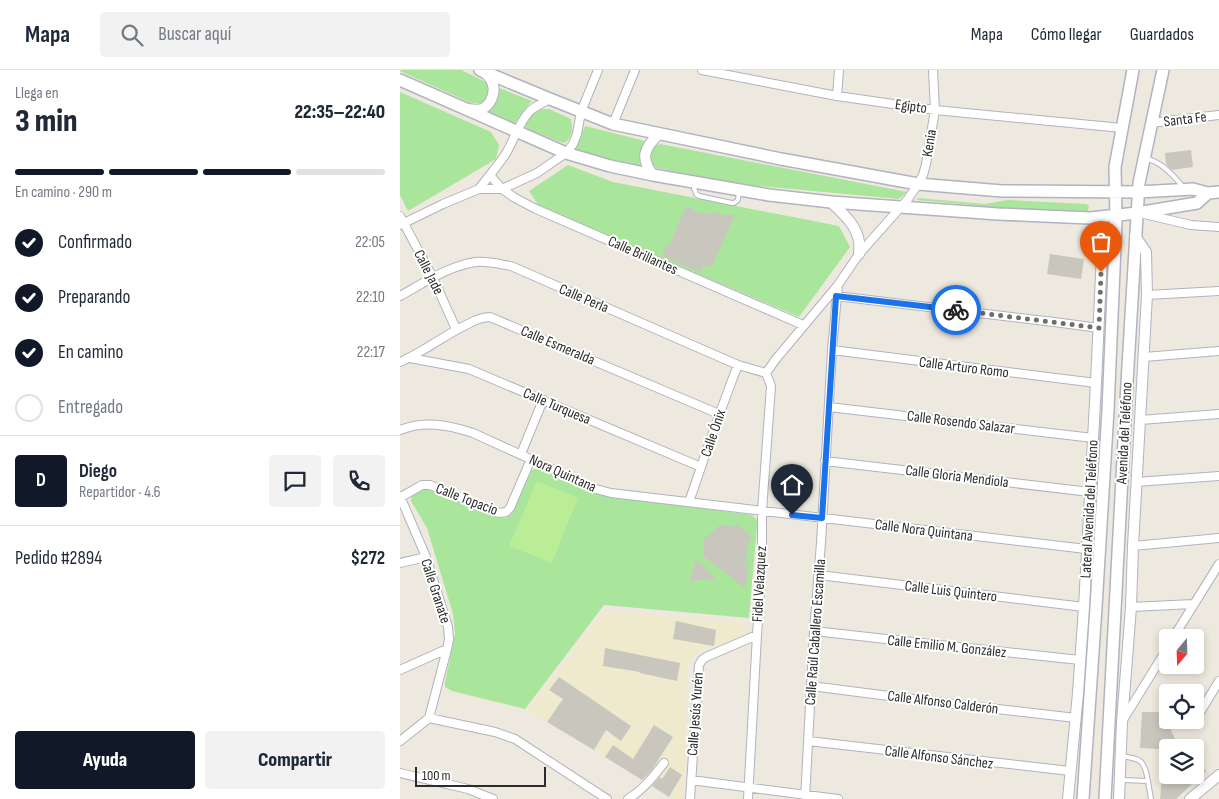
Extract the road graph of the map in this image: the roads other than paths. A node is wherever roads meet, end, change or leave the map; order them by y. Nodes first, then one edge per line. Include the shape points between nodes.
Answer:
1 (598, 70) edge
2 (635, 70) edge
3 (702, 70) edge
4 (839, 70) edge
5 (933, 70) edge
6 (1133, 70) edge
7 (1163, 70) edge
8 (482, 71) edge
9 (745, 74) edge
10 (400, 80) edge
11 (837, 96) junction
12 (550, 99) junction
13 (464, 108) junction
14 (935, 110) junction
15 (581, 112) junction
16 (1219, 115) edge
17 (1151, 123) junction
18 (613, 124) junction
19 (1122, 128) junction
20 (516, 132) junction
21 (659, 134) junction
22 (566, 152) junction
23 (1144, 158) junction
24 (490, 175) junction
25 (653, 175) junction
26 (918, 184) junction
27 (502, 189) junction
28 (479, 190) junction
29 (1186, 190) junction
30 (1127, 191) junction
31 (1215, 194) edge
32 (831, 202) junction
33 (902, 207) junction
34 (1124, 216) junction
35 (401, 221) edge
36 (1219, 227) edge
37 (1135, 236) junction
38 (859, 254) junction
39 (433, 278) junction
40 (838, 285) junction
41 (1219, 291) edge
42 (1147, 295) junction
43 (400, 296) edge
44 (836, 296) junction
45 (804, 325) junction
46 (1099, 328) junction
47 (456, 329) junction
48 (832, 350) junction
49 (1219, 352) edge
50 (410, 358) junction
51 (1144, 358) junction
52 (400, 362) edge
53 (738, 365) junction
54 (766, 373) junction
55 (1096, 383) junction
56 (1126, 383) junction
57 (1142, 384) junction
58 (543, 400) junction
59 (829, 407) junction
60 (1095, 409) junction
61 (1108, 410) junction
62 (719, 414) junction
63 (1219, 414) edge
64 (1140, 420) junction
65 (400, 430) edge
66 (1093, 438) junction
67 (521, 454) junction
68 (531, 459) junction
69 (825, 461) junction
70 (701, 467) junction
71 (1219, 476) edge
72 (1136, 482) junction
73 (1090, 492) junction
74 (401, 496) edge
75 (689, 502) junction
76 (762, 511) junction
77 (822, 518) junction
78 (1219, 538) edge
79 (1132, 546) junction
80 (1086, 549) junction
81 (426, 556) junction
82 (400, 563) edge
83 (1219, 564) edge
84 (819, 575) junction
85 (1193, 604) junction
86 (1084, 607) junction
87 (1131, 607) junction
88 (1178, 629) edge
89 (814, 631) junction
90 (756, 635) junction
91 (446, 648) junction
92 (1080, 660) junction
93 (1159, 661) edge
94 (400, 670) edge
95 (1219, 681) edge
96 (811, 686) junction
97 (1078, 693) junction
98 (1090, 694) junction
99 (1204, 706) edge
100 (429, 718) junction
101 (1076, 718) junction
102 (1122, 722) junction
103 (400, 741) edge
104 (808, 741) junction
105 (1120, 756) junction
106 (664, 763) dead end
107 (1070, 771) junction
108 (400, 773) edge
109 (1219, 775) edge
110 (1119, 779) junction
111 (691, 780) junction
112 (1148, 780) junction
113 (749, 788) junction
114 (805, 797) edge
115 (493, 799) edge
116 (606, 799) edge
117 (628, 799) edge
118 (690, 799) edge
119 (748, 799) edge
120 (838, 799) edge
121 (1068, 799) edge
122 (1083, 799) edge
123 (1106, 799) edge
124 (1119, 799) edge
125 (1151, 799) edge
126 (1190, 799) edge

1 - 15 street
2 - 18 street
3 - 9 street, Egipto
4 - 11 street
5 - 14 street, Kenia
6 - 19 main road, Avenida del Teléfono
7 - 17 main road, Avenida del Teléfono
8 - 12 main road
8 - 13 street via 493,83 493,96 483,108
9 - 11 street, Egipto
10 - 13 main road
11 - 14 street, Egipto
12 - 15 main road
12 - 20 street via 531,110
13 - 20 main road
14 - 19 street, Egipto
14 - 26 street, Kenia via 926,164
15 - 18 main road
15 - 22 street via 577,134
16 - 17 street, Santa Fe
17 - 23 main road, Avenida del Teléfono
18 - 21 main road
19 - 30 main road, Avenida del Teléfono via 1115,167
20 - 22 main road
20 - 24 street via 506,154
21 - 25 street via 645,152 644,160
21 - 26 main road
22 - 25 main road
22 - 27 street via 537,173
23 - 29 lane via 1161,165
23 - 30 main road, Avenida del Teléfono via 1139,183
24 - 27 street, Calle Brillantes
24 - 28 street
25 - 32 main road
26 - 30 main road via 1002,192
26 - 33 street
27 - 28 street
27 - 45 street, Calle Brillantes via 536,209
28 - 35 street
29 - 30 main road
29 - 31 main road
30 - 34 main road, Avenida del Teléfono
30 - 34 main road, Avenida del Teléfono
31 - 34 main road via 1197,203
32 - 33 main road
32 - 38 street via 855,229
33 - 34 main road via 1090,218
33 - 38 street
34 - 36 street
34 - 37 main road, Avenida del Teléfono
34 - 46 street, Lateral Avenida del Teléfono via 1105,236
34 - 61 main road, Avenida del Teléfono
35 - 39 street, Calle Jade
37 - 42 street via 1146,252
37 - 56 main road, Avenida del Teléfono
38 - 40 street
39 - 43 street, Calle Perla
39 - 47 street, Calle Jade
39 - 53 street, Calle Perla via 474,262 511,266
40 - 44 street, Calle Raúl Caballero Escamilla
40 - 45 street
41 - 42 street
42 - 51 street
44 - 46 street
44 - 48 street, Calle Raúl Caballero Escamilla
45 - 54 street
46 - 55 street, Lateral Avenida del Teléfono
47 - 50 street, Calle Esmeralda
47 - 62 street, Calle Esmeralda via 482,317 490,317
48 - 55 street, Calle Arturo Romo
48 - 59 street, Calle Raúl Caballero Escamilla
49 - 51 street
50 - 52 street, Calle Esmeralda
50 - 58 street, Calle Turquesa via 469,368
51 - 57 street
53 - 54 street, Calle Perla
53 - 62 street, Calle Ónix
54 - 76 street, Fidel Velazquez via 771,386
55 - 60 street, Lateral Avenida del Teléfono
56 - 57 street
56 - 123 main road, Avenida del Teléfono
57 - 64 street
58 - 67 street
58 - 70 street, Calle Turquesa
59 - 66 street, Calle Rosendo Salazar
59 - 69 street, Calle Raúl Caballero Escamilla
60 - 61 street
60 - 66 street, Lateral Avenida del Teléfono
61 - 98 main road, Avenida del Teléfono
62 - 70 street, Calle Ónix
63 - 64 street
64 - 72 street
65 - 67 street, Nora Quintana via 434,424 453,427
66 - 73 street, Lateral Avenida del Teléfono
67 - 68 street, Nora Quintana
68 - 74 street, Calle Topacio via 506,512 492,511 430,484
68 - 75 street, Nora Quintana via 596,489
69 - 73 street, Calle Gloria Mendiola
69 - 77 street, Calle Raúl Caballero Escamilla
70 - 75 street, Calle Ónix
71 - 72 street
72 - 79 street
73 - 80 street, Lateral Avenida del Teléfono
74 - 81 street, Calle Granate
75 - 76 street, Nora Quintana
76 - 77 street, Calle Nora Quintana
76 - 90 street, Fidel Velazquez via 762,565
77 - 80 street, Calle Nora Quintana
77 - 84 street, Calle Raúl Caballero Escamilla
78 - 79 street
79 - 87 street
80 - 86 street, Lateral Avenida del Teléfono
81 - 82 street
81 - 91 street, Calle Granate via 448,627
83 - 85 street
84 - 86 street, Calle Luis Quintero
84 - 89 street, Calle Raúl Caballero Escamilla
85 - 87 street
85 - 88 street
86 - 92 street, Lateral Avenida del Teléfono
87 - 102 street
89 - 92 street, Calle Emilio M. González
89 - 96 street, Calle Raúl Caballero Escamilla
90 - 111 street, Calle Jesús Yurén via 706,657 699,665
90 - 113 street, Fidel Velazquez
91 - 94 street
91 - 100 street, Calle Granate
92 - 97 street, Lateral Avenida del Teléfono
93 - 102 street
95 - 99 street
96 - 101 street, Calle Alfonso Calderón
96 - 104 street, Calle Raúl Caballero Escamilla
97 - 98 street
97 - 101 street, Lateral Avenida del Teléfono
98 - 122 main road, Avenida del Teléfono
100 - 103 street
100 - 116 street via 516,739
101 - 107 street, Lateral Avenida del Teléfono
102 - 105 street
104 - 107 street, Calle Alfonso Sánchez
104 - 114 street, Calle Raúl Caballero Escamilla
105 - 110 street
105 - 112 lane via 1140,760 1146,768
106 - 117 street via 649,782
107 - 121 street, Lateral Avenida del Teléfono
108 - 115 street via 468,789
109 - 126 street
110 - 112 lane
110 - 124 street
111 - 113 street
111 - 118 street, Calle Jesús Yurén
112 - 125 lane
113 - 114 street
113 - 119 street, Fidel Velazquez
114 - 120 street

